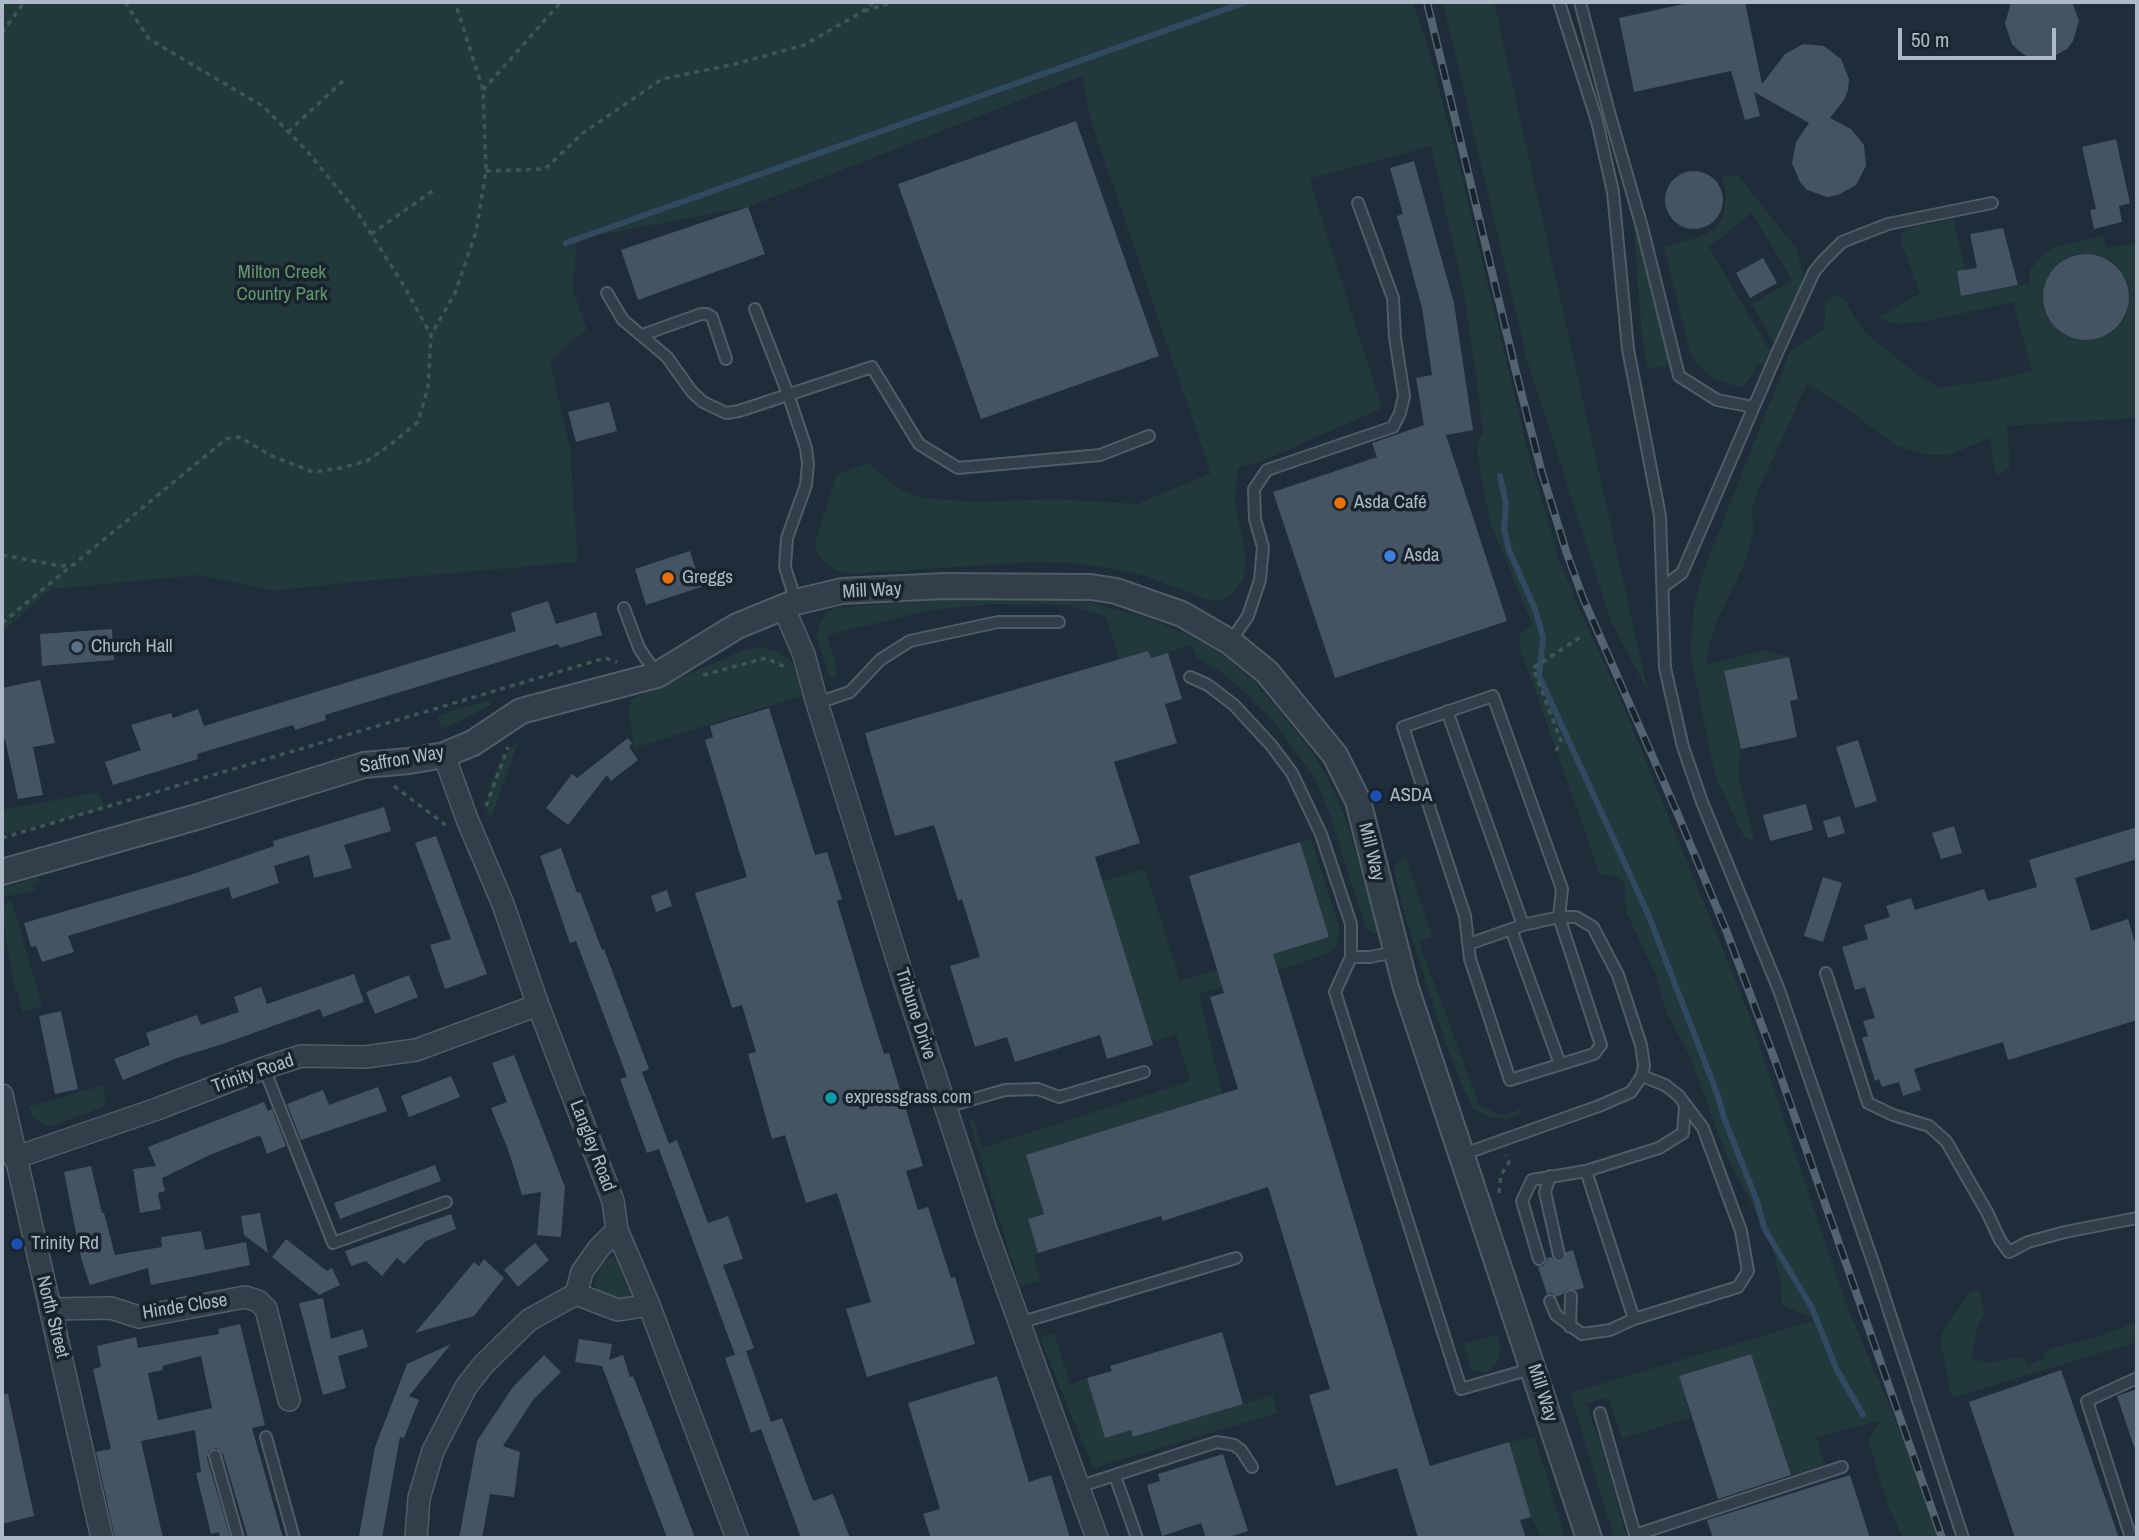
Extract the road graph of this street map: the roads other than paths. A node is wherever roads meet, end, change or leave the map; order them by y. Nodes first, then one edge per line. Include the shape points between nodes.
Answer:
1 (1559, 2) edge
2 (1580, 2) edge
3 (1992, 203) dead end
4 (1358, 204) dead end
5 (607, 293) dead end
6 (755, 309) dead end
7 (642, 335) junction
8 (726, 359) dead end
9 (788, 394) junction
10 (1754, 407) junction
11 (1149, 436) dead end
12 (1664, 586) junction
13 (790, 604) junction
14 (624, 608) dead end
15 (1059, 622) dead end
16 (1230, 642) junction
17 (657, 675) junction
18 (1190, 677) dead end
19 (817, 703) junction
20 (1447, 711) junction
21 (444, 755) junction
22 (2, 872) edge
23 (1559, 917) junction
24 (1523, 925) junction
25 (1511, 929) junction
26 (1469, 944) junction
27 (1395, 952) junction
28 (1351, 957) junction
29 (1826, 973) dead end
30 (538, 1005) junction
31 (1560, 1064) junction
32 (264, 1068) junction
33 (1144, 1072) dead end
34 (1642, 1076) junction
35 (2, 1095) edge
36 (1685, 1106) junction
37 (946, 1107) junction
38 (1461, 1155) junction
39 (14, 1158) junction
40 (1586, 1171) junction
41 (1550, 1176) junction
42 (446, 1202) dead end
43 (2137, 1218) edge
44 (617, 1230) junction
45 (1559, 1255) dead end
46 (1236, 1258) dead end
47 (1539, 1259) dead end
48 (576, 1294) junction
49 (1571, 1296) dead end
50 (1550, 1301) dead end
51 (649, 1305) junction
52 (50, 1309) junction
53 (1634, 1319) junction
54 (1019, 1323) junction
55 (1570, 1327) junction
56 (1534, 1368) junction
57 (2137, 1378) edge
58 (289, 1400) dead end
59 (1600, 1413) dead end
60 (266, 1437) dead end
61 (215, 1456) dead end
62 (1252, 1467) dead end
63 (1842, 1467) dead end
64 (1115, 1476) junction
65 (1078, 1487) junction
66 (1636, 1537) edge
67 (102, 1538) edge
68 (238, 1538) edge
69 (294, 1538) edge
70 (416, 1538) edge
71 (737, 1538) edge
72 (1097, 1538) edge
73 (1137, 1538) edge
74 (1589, 1538) edge
75 (1963, 1538) edge
76 (2131, 1538) edge

1 - 12 lane via 1597,121 1613,192 1628,349 1660,516
2 - 10 lane via 1679,376 1717,400
3 - 10 lane via 1888,224 1842,242 1814,272
4 - 16 lane via 1393,298 1404,396 1400,413 1392,427 1267,470 1254,489 1255,519 1263,547 1260,580 1248,616
5 - 7 lane via 623,320
6 - 9 lane
7 - 8 lane via 707,314
7 - 9 lane via 667,357 692,392 726,412
9 - 11 lane via 872,367 919,444 958,468 1100,455
9 - 13 lane via 808,464 806,485 787,538
10 - 12 lane via 1682,573
12 - 75 lane via 1665,668 1683,747 1779,990
13 - 16 street, Mill Way via 842,590 1091,587 1127,594 1182,614
13 - 17 street, Saffron Way via 737,626
13 - 19 street, Tribune Drive
14 - 17 lane via 639,648
15 - 19 lane via 998,622 910,641 880,660 850,692
16 - 27 street, Mill Way via 1267,672 1335,755 1358,801
17 - 21 street, Saffron Way via 521,711 473,743
18 - 28 lane via 1234,705 1292,773 1342,893 1351,924
19 - 37 street, Tribune Drive
20 - 23 lane via 1493,696 1562,889
20 - 24 lane
20 - 26 lane via 1403,727 1465,916
21 - 22 street, Saffron Way via 364,765
21 - 30 street, Langley Road
23 - 24 lane
23 - 31 lane via 1601,1045 1594,1054
23 - 34 lane via 1576,917 1598,935 1618,975 1642,1045
24 - 25 lane
25 - 26 lane
25 - 31 lane
26 - 31 lane via 1510,1080
27 - 28 lane
27 - 38 street, Mill Way
28 - 56 lane via 1335,992 1461,1389
29 - 43 lane via 1868,1103 1929,1126 1946,1141 2009,1252 2065,1232
30 - 32 street, Trinity Road via 416,1050 301,1056
30 - 44 street, Langley Road via 613,1201
32 - 39 street, Trinity Road
32 - 42 lane via 333,1243
33 - 37 lane via 1059,1097 1038,1089 1005,1090
34 - 36 lane via 1665,1085
34 - 38 lane via 1631,1092 1599,1107
35 - 39 street, North Street
36 - 40 lane via 1683,1133 1659,1148
36 - 53 lane via 1703,1128 1724,1181 1741,1231 1748,1271 1738,1287
37 - 54 street, Tribune Drive
38 - 56 street, Mill Way
39 - 52 street, North Street
40 - 41 lane
40 - 53 lane
41 - 45 lane via 1545,1192
41 - 47 lane via 1532,1180 1522,1201
44 - 48 street via 582,1272
44 - 51 street, Langley Road
46 - 54 lane
48 - 51 street via 618,1310
48 - 70 street via 529,1320 466,1387 433,1451 419,1498
49 - 55 lane
50 - 55 lane via 1556,1315
51 - 71 street, Langley Road
52 - 58 street, Hinde Close via 111,1308 139,1317 245,1297 258,1301 267,1310
52 - 67 street, North Street
53 - 55 lane via 1610,1330 1582,1334
54 - 65 street, Tribune Drive
56 - 74 street, Mill Way
57 - 76 lane via 2087,1401
59 - 66 lane
60 - 69 lane
61 - 68 lane
62 - 64 lane via 1234,1445 1217,1442
63 - 66 lane
64 - 65 lane
64 - 73 lane
65 - 72 street, Tribune Drive

